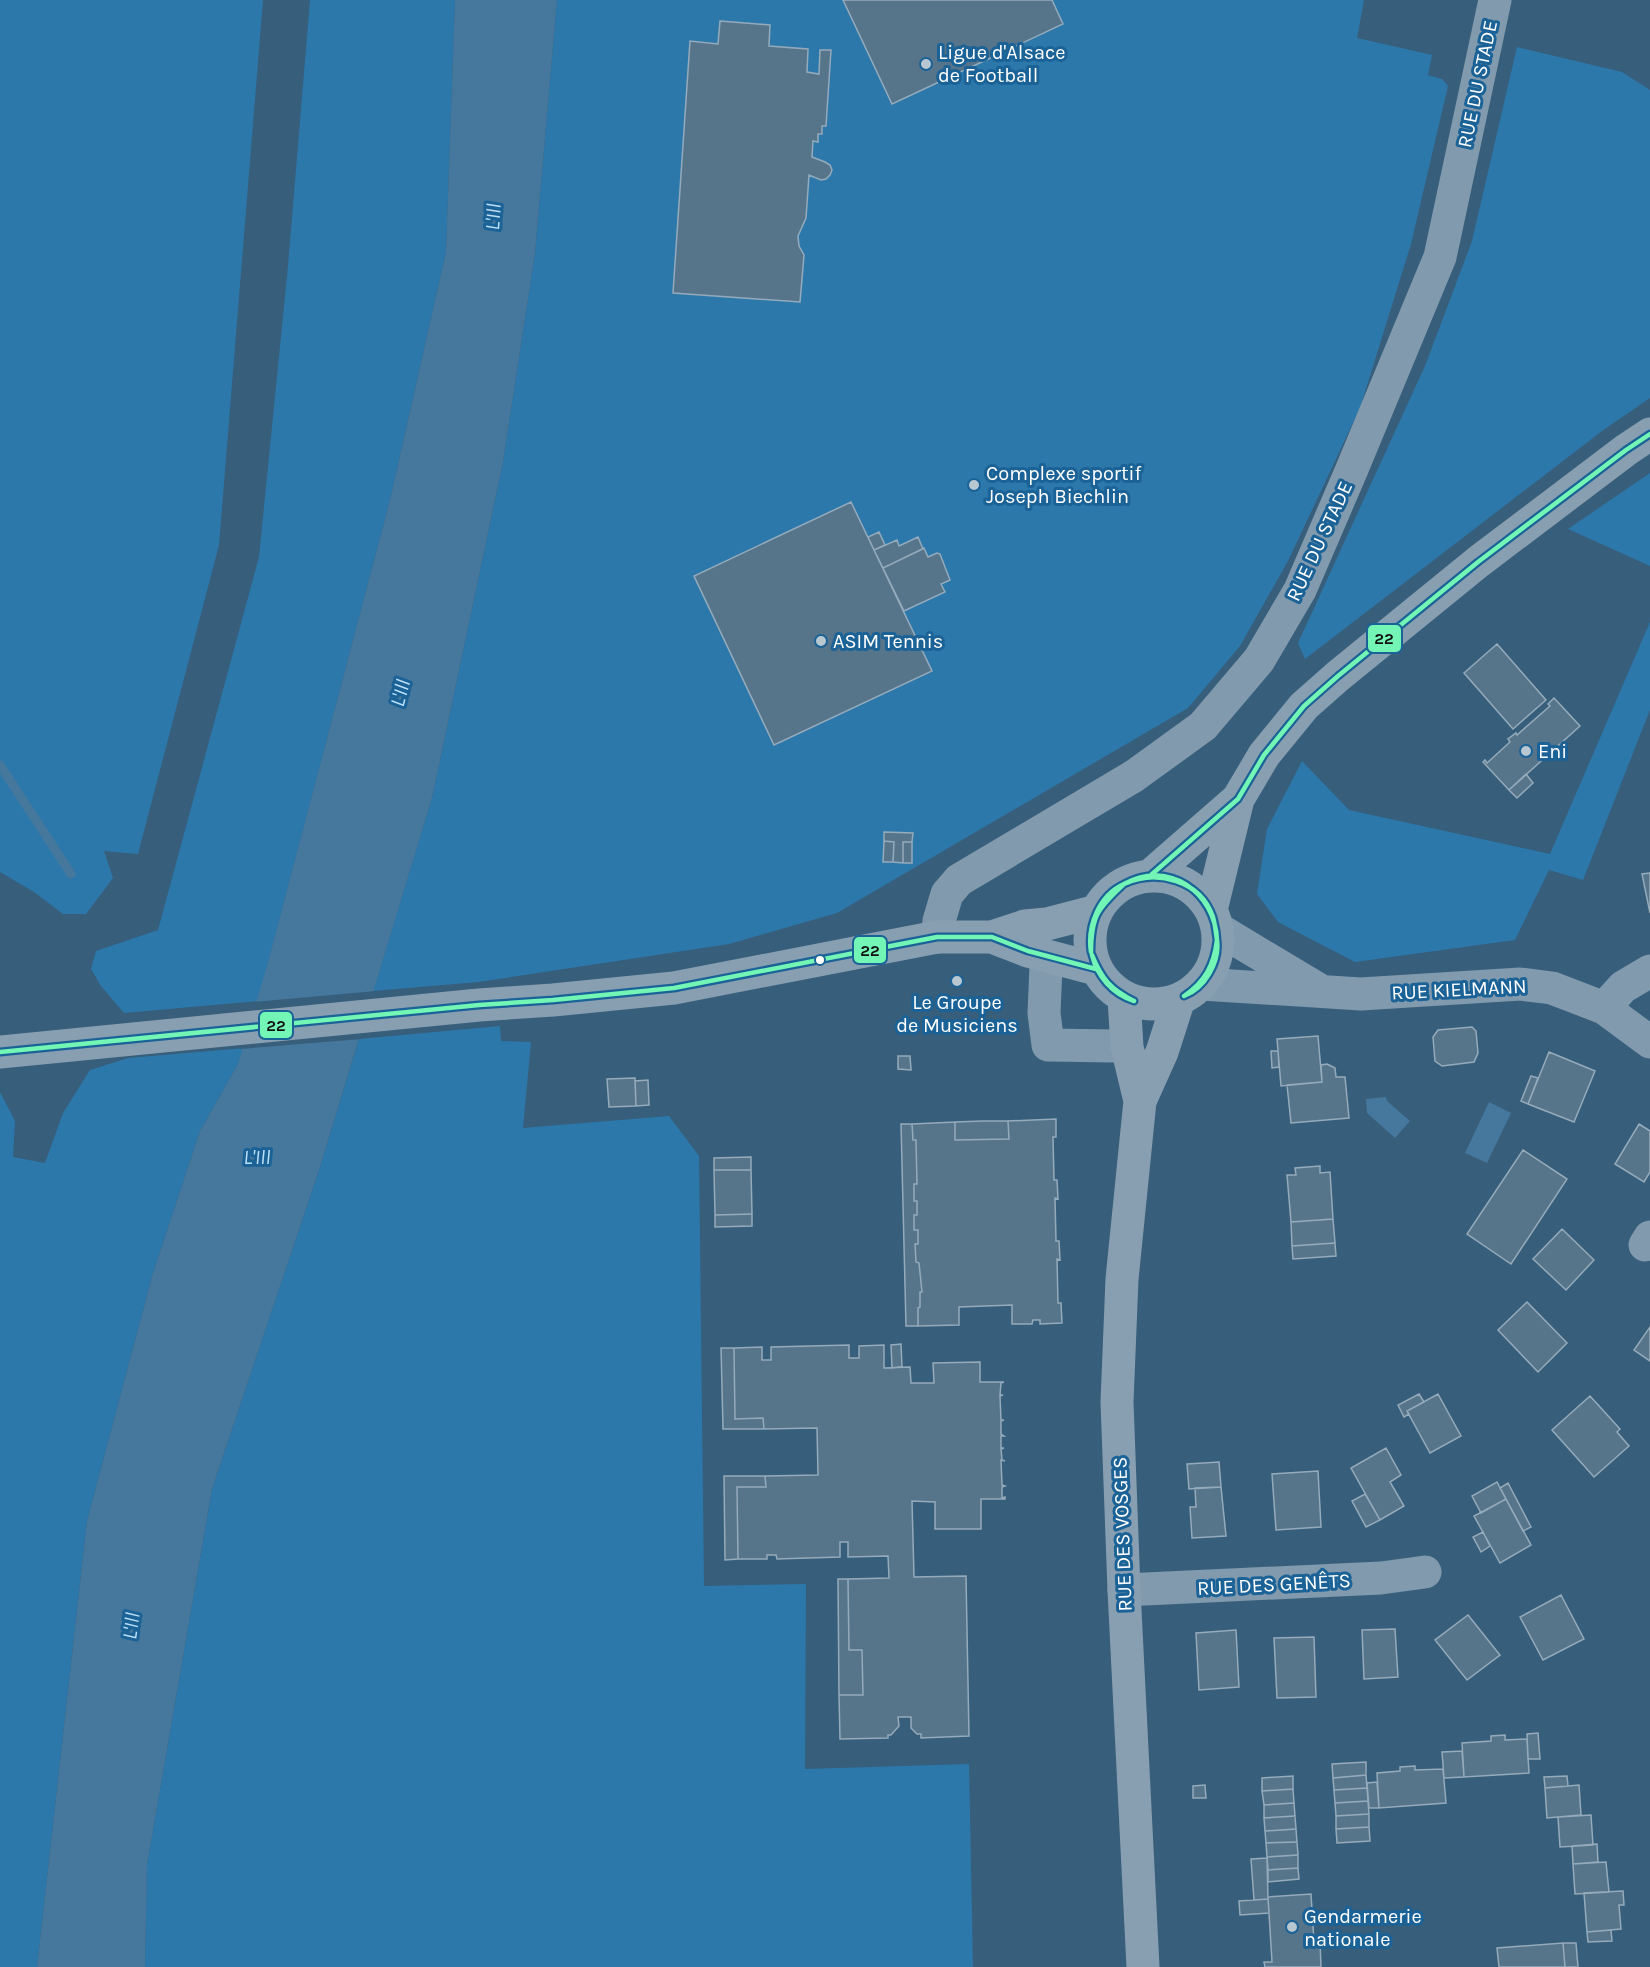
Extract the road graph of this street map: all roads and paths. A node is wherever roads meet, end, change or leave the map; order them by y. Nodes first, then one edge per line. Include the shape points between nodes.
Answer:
1 (1495, 0) edge
2 (1650, 434) edge
3 (1238, 799) junction
4 (1151, 876) junction
5 (1097, 911) junction
6 (1214, 920) junction
7 (937, 937) junction
8 (992, 937) junction
9 (1046, 966) dead end
10 (1096, 969) junction
11 (1650, 971) edge
12 (1190, 992) junction
13 (1322, 992) junction
14 (1124, 998) junction
15 (1604, 1008) junction
16 (1650, 1042) edge
17 (1114, 1046) dead end
18 (0, 1052) edge
19 (1140, 1101) junction
20 (1425, 1572) dead end
21 (1124, 1590) junction
22 (1143, 1967) edge

1 - 7 street, RUE DU STADE via 1440,257 1300,590 1259,660 1203,726 1134,776 959,880 947,894
2 - 3 main road, RUE DES VOSGES via 1478,562 1304,706 1264,755
3 - 4 main road, RUE DES VOSGES
3 - 6 main road, RUE DES VOSGES
4 - 5 main road, RUE DES VOSGES via 1129,880 1110,893
4 - 6 main road, RUE DES VOSGES via 1169,877 1186,884 1201,895
5 - 8 main road
5 - 10 main road, RUE DES VOSGES via 1090,930 1090,950
6 - 12 main road, RUE DES VOSGES via 1218,949 1212,968
6 - 13 street, RUE KIELMANN
7 - 8 main road
7 - 18 main road via 674,988
8 - 10 main road
9 - 17 street via 1044,1013 1048,1045
10 - 14 main road, RUE DES VOSGES
11 - 15 street via 1623,987
12 - 13 street, RUE KIELMANN
12 - 14 main road via 1161,1004 1142,1004
12 - 19 main road, RUE DES VOSGES
13 - 15 street, RUE KIELMANN via 1361,994 1520,984 1552,988
14 - 19 main road, RUE DES VOSGES via 1127,1047
15 - 16 street, RUE KIELMANN
19 - 21 main road, RUE DES VOSGES via 1122,1279 1117,1402
20 - 21 street, RUE DES GENÊTS via 1381,1578
21 - 22 main road, RUE DES VOSGES

